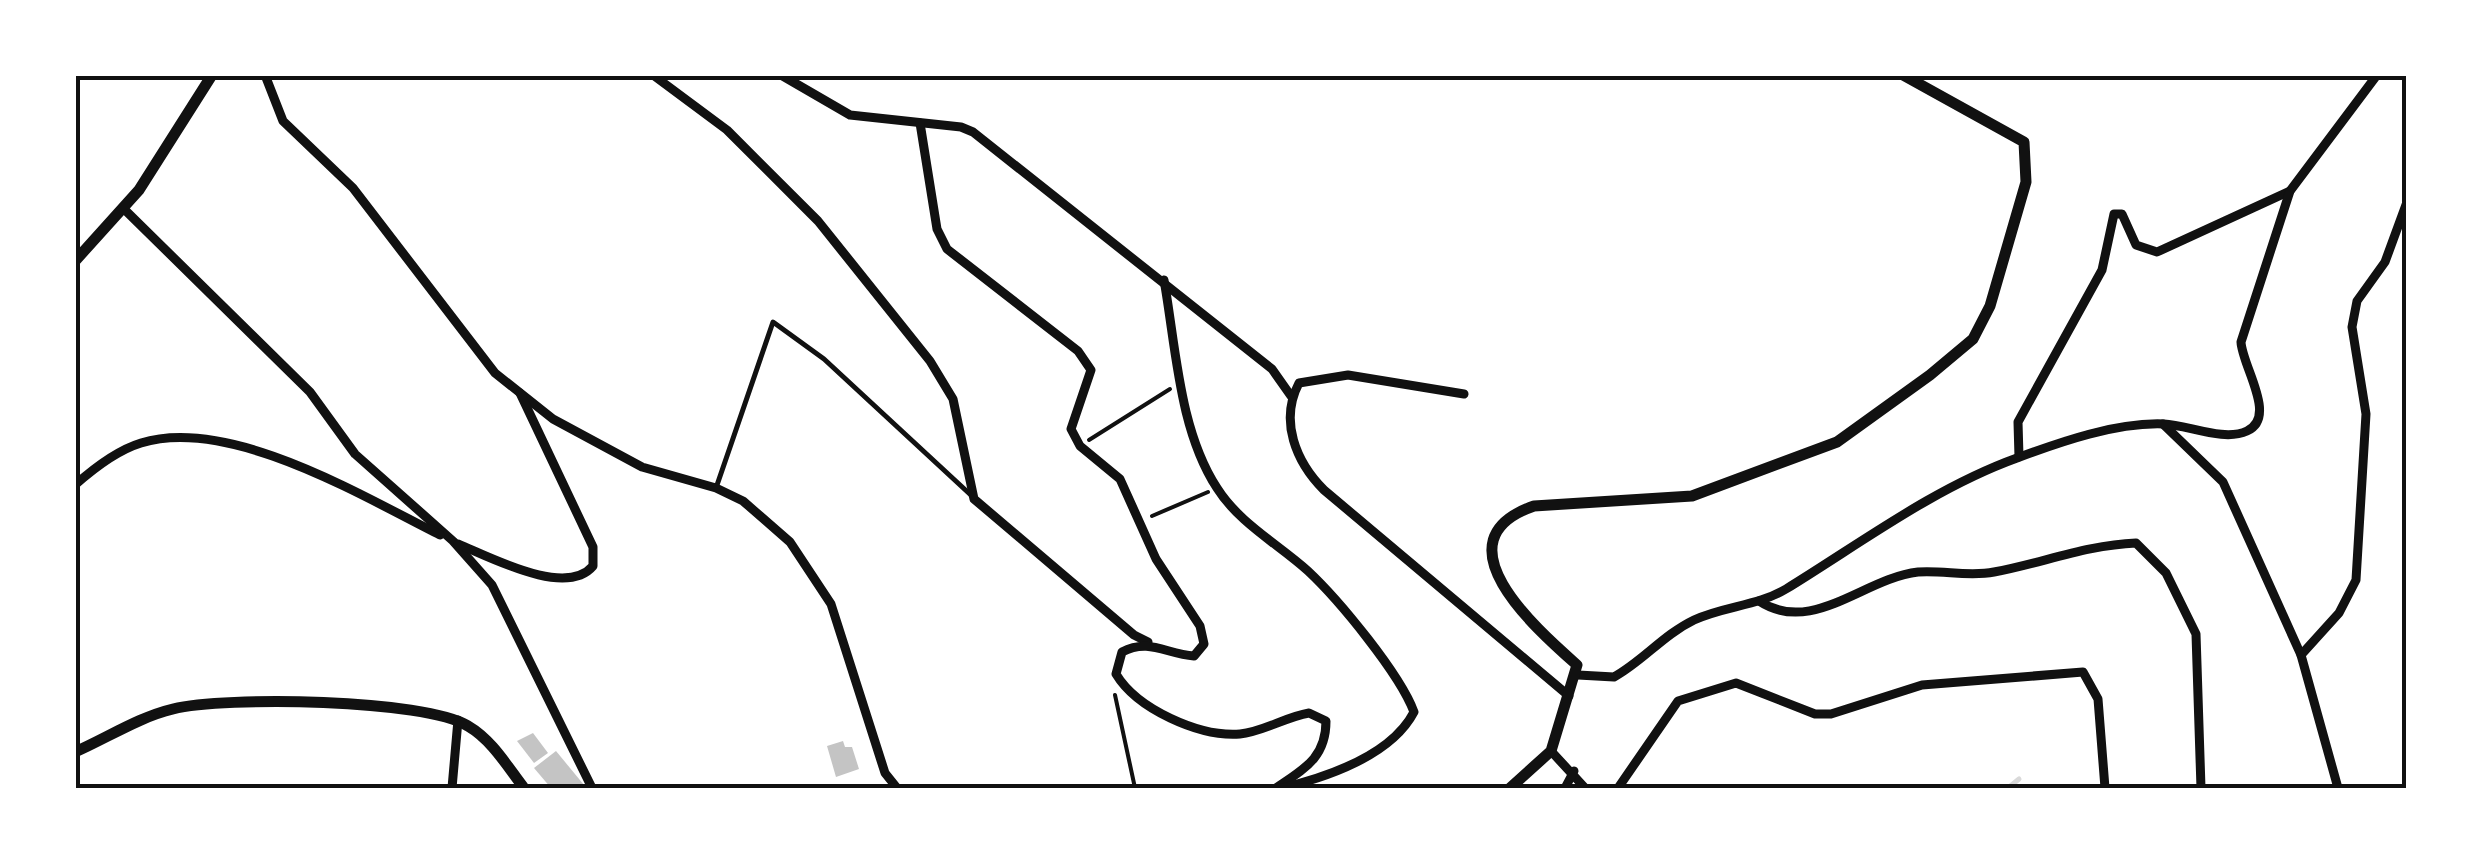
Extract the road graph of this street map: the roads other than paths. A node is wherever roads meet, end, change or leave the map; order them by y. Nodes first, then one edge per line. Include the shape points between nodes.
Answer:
1 (212, 75) edge
2 (265, 75) edge
3 (653, 75) edge
4 (782, 75) edge
5 (1903, 75) edge
6 (2377, 75) edge
7 (920, 123) junction
8 (2290, 191) junction
9 (2407, 202) edge
10 (124, 209) junction
11 (75, 260) edge
12 (1164, 280) junction
13 (520, 393) junction
14 (1464, 394) dead end
15 (1292, 396) junction
16 (2163, 424) junction
17 (2020, 457) junction
18 (75, 485) edge
19 (716, 488) junction
20 (974, 498) junction
21 (453, 542) junction
22 (1760, 601) junction
23 (1151, 643) junction
24 (2302, 655) junction
25 (1578, 675) junction
26 (1570, 697) junction
27 (458, 720) junction
28 (1551, 751) junction
29 (75, 752) edge
30 (1574, 771) junction
31 (890, 786) edge
32 (452, 788) edge
33 (524, 788) edge
34 (592, 788) edge
35 (1279, 788) edge
36 (1510, 788) edge
37 (1565, 788) edge
38 (1585, 788) edge
39 (1618, 788) edge
40 (2106, 788) edge
41 (2201, 788) edge
42 (2338, 788) edge

1 - 10 street
2 - 13 street via 283,121 353,188 495,373
3 - 20 street via 727,130 818,220 930,361 952,399
4 - 7 street via 850,115
5 - 25 street via 2024,142 2026,182 1990,306 1973,339 1836,442 1692,496 1534,506 1497,526 1492,547 1502,583 1538,630 1577,665
6 - 8 street
7 - 12 street via 973,132
7 - 23 street via 937,229 947,249 1078,351 1090,370 1071,428 1080,446 1120,479 1204,644 1194,656
8 - 16 street via 2240,342 2259,420 2235,434
8 - 17 street via 2157,252 2136,244 2122,214 2114,214 2102,270 2018,422
9 - 24 street via 2386,262 2356,301 2352,327 2366,414 2356,580 2338,614
10 - 11 street
10 - 21 street via 310,392 374,474
12 - 15 street via 1272,369
12 - 35 street via 1193,435 1217,488 1310,574 1391,671 1414,712 1379,747 1326,776
13 - 19 street via 625,459
13 - 21 street via 593,547 593,566 576,577 550,577
14 - 15 street via 1348,375 1299,382
15 - 26 street via 1292,431 1305,471
16 - 17 street via 2114,429
16 - 24 street via 2224,482
17 - 22 street via 1907,512
18 - 21 street via 140,443 196,438 329,479
19 - 20 lane via 773,322 824,359
19 - 31 street via 760,513 812,569 832,604
20 - 23 street
21 - 34 street via 492,586
22 - 25 street via 1692,621 1614,677
22 - 41 street via 1773,610 1808,612 1915,572 1990,573 2106,544 2136,543 2166,573 2196,634
23 - 35 street via 1122,652 1116,674 1127,693 1163,714 1223,734 1246,734 1309,713 1326,722 1326,741 1314,763
24 - 42 street
25 - 26 street
26 - 28 street
27 - 29 street via 369,704 200,705 154,714
27 - 32 street
27 - 33 street via 480,734
28 - 30 street
28 - 36 street
30 - 37 street
30 - 38 street
39 - 40 street via 1678,700 1736,684 1831,714 1922,684 2084,672 2098,699

